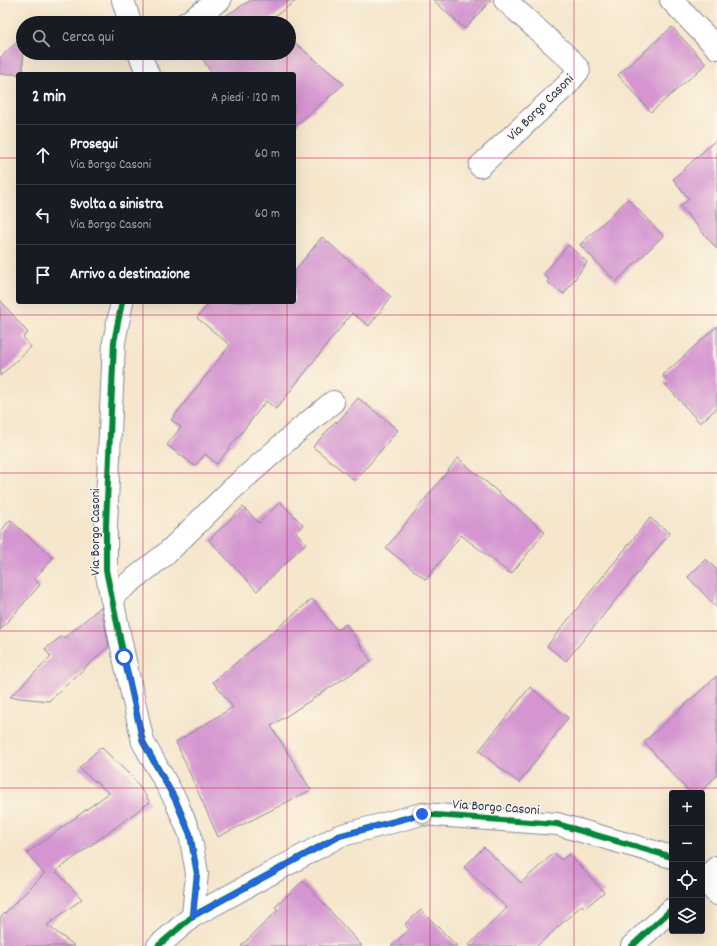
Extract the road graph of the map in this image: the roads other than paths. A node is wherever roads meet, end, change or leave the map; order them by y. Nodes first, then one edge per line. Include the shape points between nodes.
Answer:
1 (123, 0) edge
2 (220, 0) edge
3 (505, 0) edge
4 (671, 0) edge
5 (128, 16) edge
6 (196, 16) edge
7 (717, 48) edge
8 (143, 60) edge
9 (147, 72) edge
10 (480, 166) dead end
11 (122, 304) edge
12 (333, 402) dead end
13 (111, 597) junction
14 (669, 856) edge
15 (669, 912) edge
16 (193, 916) junction
17 (158, 946) edge
18 (632, 946) edge

1 - 5 street
2 - 6 street
3 - 10 street, Via Borgo Casoni via 579,70 567,85
4 - 7 street
8 - 9 street
11 - 13 street, Via Borgo Casoni via 114,342 106,525 106,570
12 - 13 street via 230,491 167,553
13 - 16 street, Via Borgo Casoni via 143,742 175,799 190,834 197,874
14 - 16 street, Via Borgo Casoni via 557,824 422,814 339,836
15 - 18 street
16 - 17 street, Via Borgo Casoni

